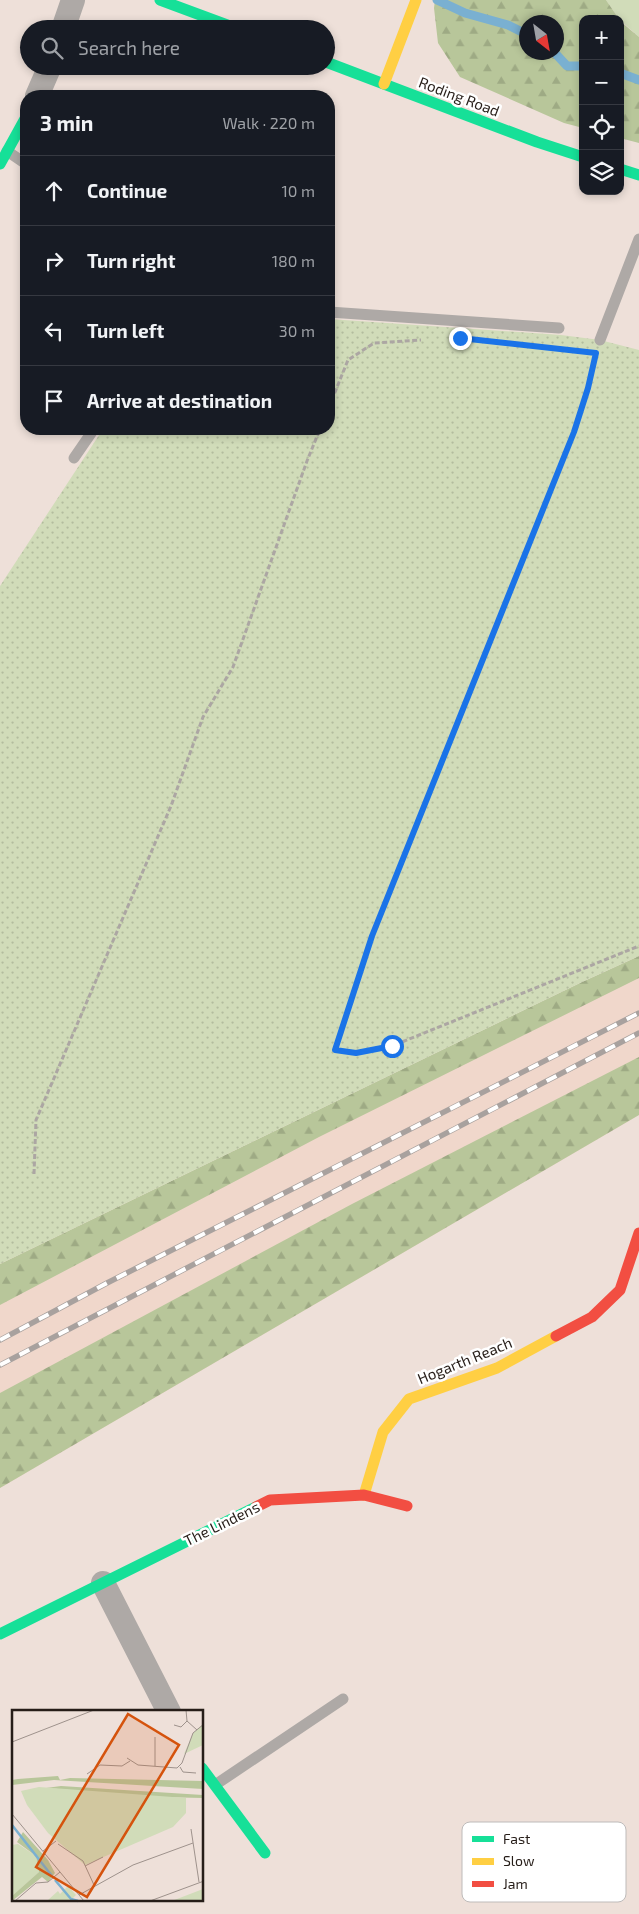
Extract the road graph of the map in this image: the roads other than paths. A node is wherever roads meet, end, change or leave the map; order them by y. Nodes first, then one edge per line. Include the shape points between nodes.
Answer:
1 (73, 0) edge
2 (160, 0) edge
3 (416, 0) edge
4 (66, 20) edge
5 (214, 20) edge
6 (335, 65) edge
7 (46, 75) edge
8 (384, 84) junction
9 (40, 90) edge
10 (20, 128) edge
11 (8, 151) junction
12 (579, 156) edge
13 (20, 160) edge
14 (0, 164) edge
15 (624, 170) edge
16 (639, 175) edge
17 (639, 239) edge
18 (335, 312) edge
19 (559, 328) dead end
20 (600, 340) road end
21 (90, 435) edge
22 (74, 458) dead end
23 (639, 1233) edge
24 (364, 1495) junction
25 (407, 1506) dead end
26 (103, 1583) junction
27 (0, 1634) edge
28 (343, 1699) dead end
29 (168, 1710) edge
30 (204, 1771) edge
31 (215, 1785) junction
32 (265, 1853) dead end

1 - 4 street
2 - 5 street
3 - 8 street
6 - 8 street, Roding Road
7 - 9 street
8 - 12 street, Roding Road
10 - 11 street
11 - 13 lane
11 - 14 street
15 - 16 street
17 - 20 lane
18 - 19 lane
21 - 22 lane
23 - 24 street, Hogarth Reach via 620,1290 592,1317 498,1368 409,1399 383,1432
24 - 25 street, The Lindens
24 - 26 street, The Lindens via 270,1500
26 - 27 street, The Lindens
26 - 29 street
28 - 31 lane
30 - 31 street
31 - 32 street

